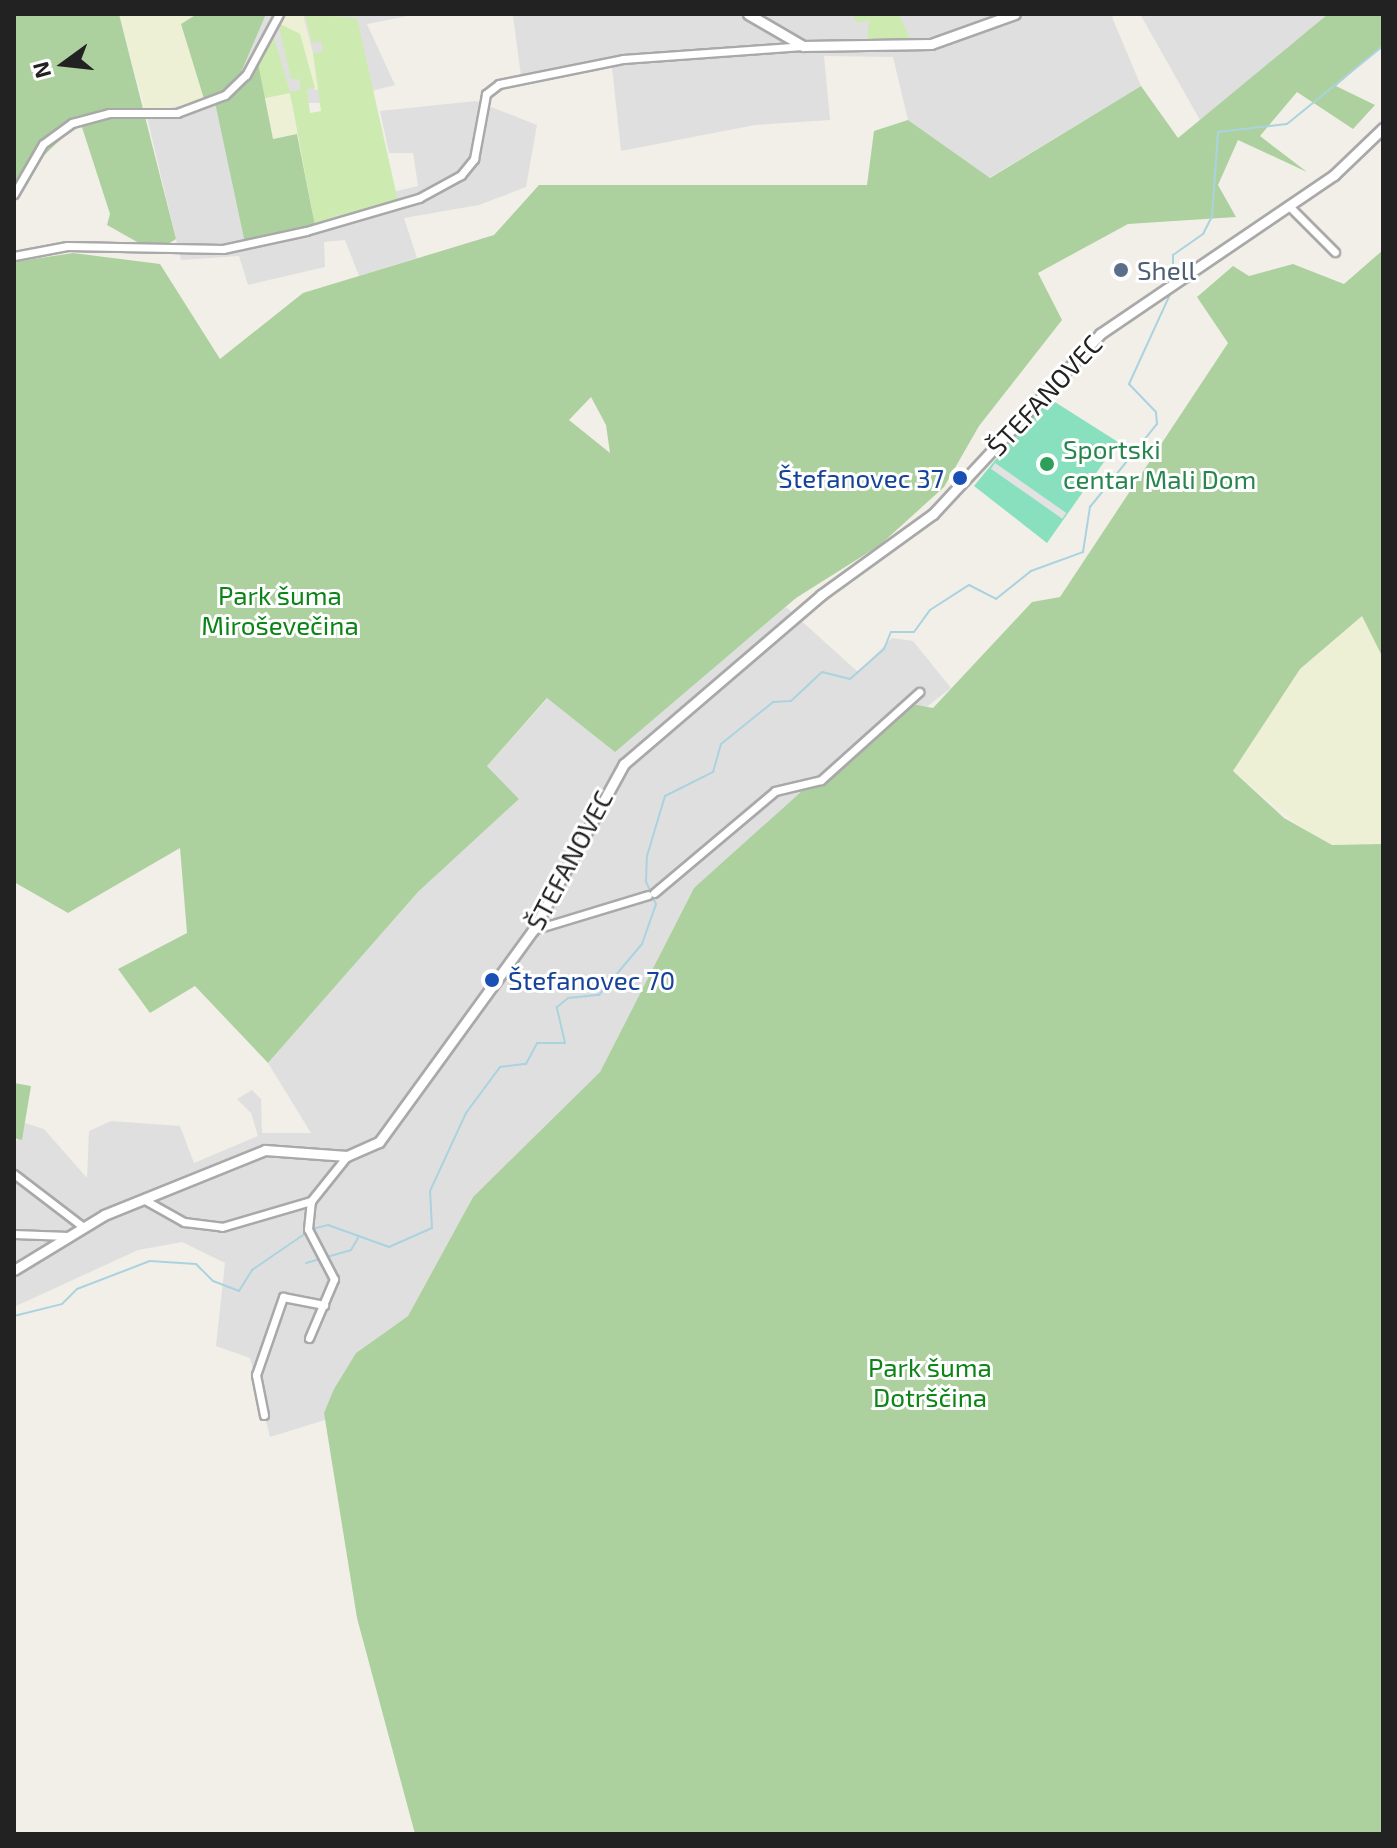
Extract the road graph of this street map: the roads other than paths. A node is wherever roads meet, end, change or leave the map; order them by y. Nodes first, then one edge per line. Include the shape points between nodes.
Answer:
1 (279, 14) edge
2 (748, 14) edge
3 (1015, 14) edge
4 (803, 46) junction
5 (1383, 128) edge
6 (14, 194) edge
7 (1289, 206) junction
8 (1335, 252) dead end
9 (14, 256) edge
10 (919, 692) dead end
11 (533, 930) junction
12 (347, 1156) junction
13 (14, 1174) edge
14 (143, 1199) junction
15 (311, 1201) junction
16 (82, 1226) junction
17 (14, 1234) edge
18 (69, 1236) junction
19 (14, 1270) edge
20 (324, 1305) junction
21 (309, 1338) dead end
22 (264, 1415) dead end

1 - 6 street via 246,75 225,95 177,113 109,113 72,123 43,144
2 - 4 street
3 - 4 street via 931,44
4 - 9 street via 623,59 499,84 486,94 474,159 461,175 419,198 306,231 223,249 67,246
5 - 7 street via 1354,160
7 - 8 street
7 - 11 street, ŠTEFANOVEC via 1165,288 1070,361 933,514 821,595 624,764
10 - 11 street via 821,780 775,791 651,894
11 - 12 street, ŠTEFANOVEC via 395,1126 370,1148
12 - 14 street via 277,1147
12 - 15 street
13 - 16 street
14 - 15 street via 184,1222 222,1227
14 - 16 street
15 - 20 street via 309,1231 334,1279
16 - 18 street
17 - 18 street
18 - 19 street
20 - 21 street
20 - 22 street via 283,1297 256,1375

